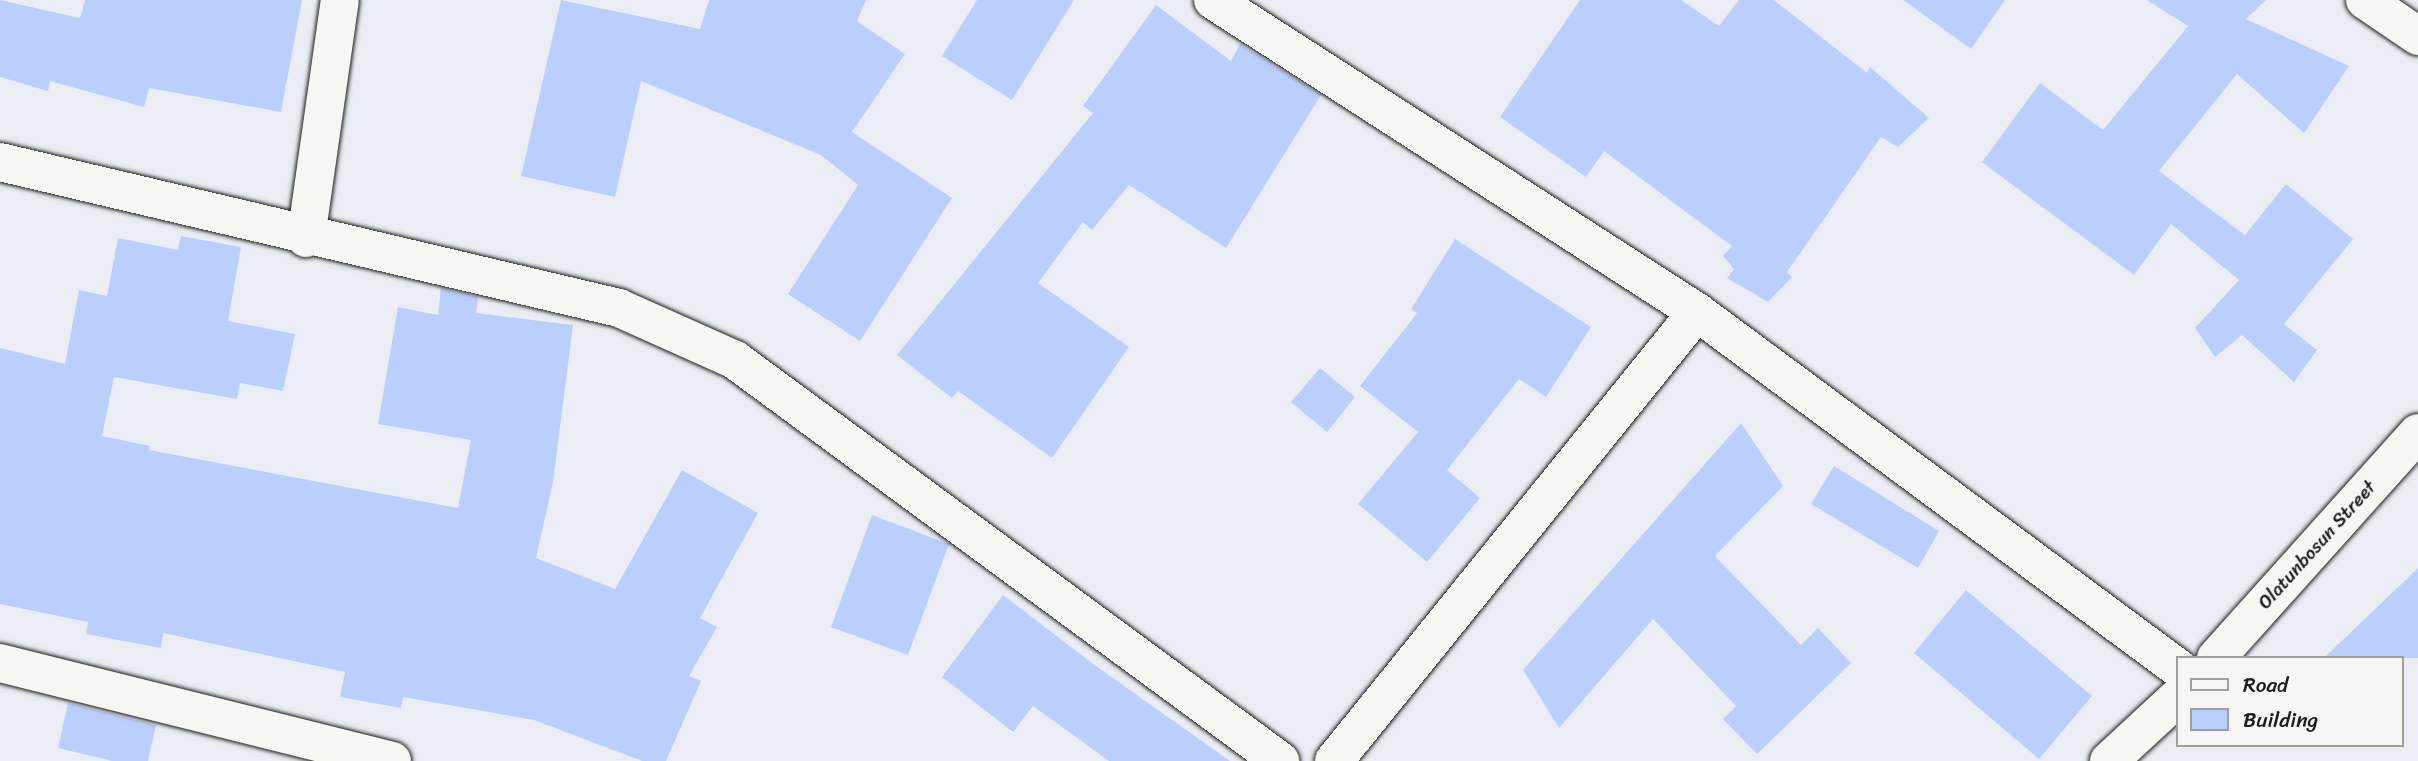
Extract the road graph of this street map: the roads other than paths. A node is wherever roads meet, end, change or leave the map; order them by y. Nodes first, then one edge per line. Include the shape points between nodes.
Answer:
1 (340, 0) edge
2 (1213, 0) edge
3 (2365, 0) edge
4 (2418, 36) edge
5 (0, 162) edge
6 (306, 238) junction
7 (1697, 312) junction
8 (2418, 433) edge
9 (2218, 656) edge
10 (0, 663) edge
11 (2176, 667) edge
12 (2176, 699) edge
13 (392, 761) edge
14 (1280, 761) edge
15 (1334, 761) edge
16 (2109, 761) edge

1 - 6 street
2 - 7 street
3 - 4 street
5 - 6 street
6 - 14 street via 619,308 735,360
7 - 11 street
7 - 15 street
8 - 9 street, Olatunbosun Street
10 - 13 street
12 - 16 street

